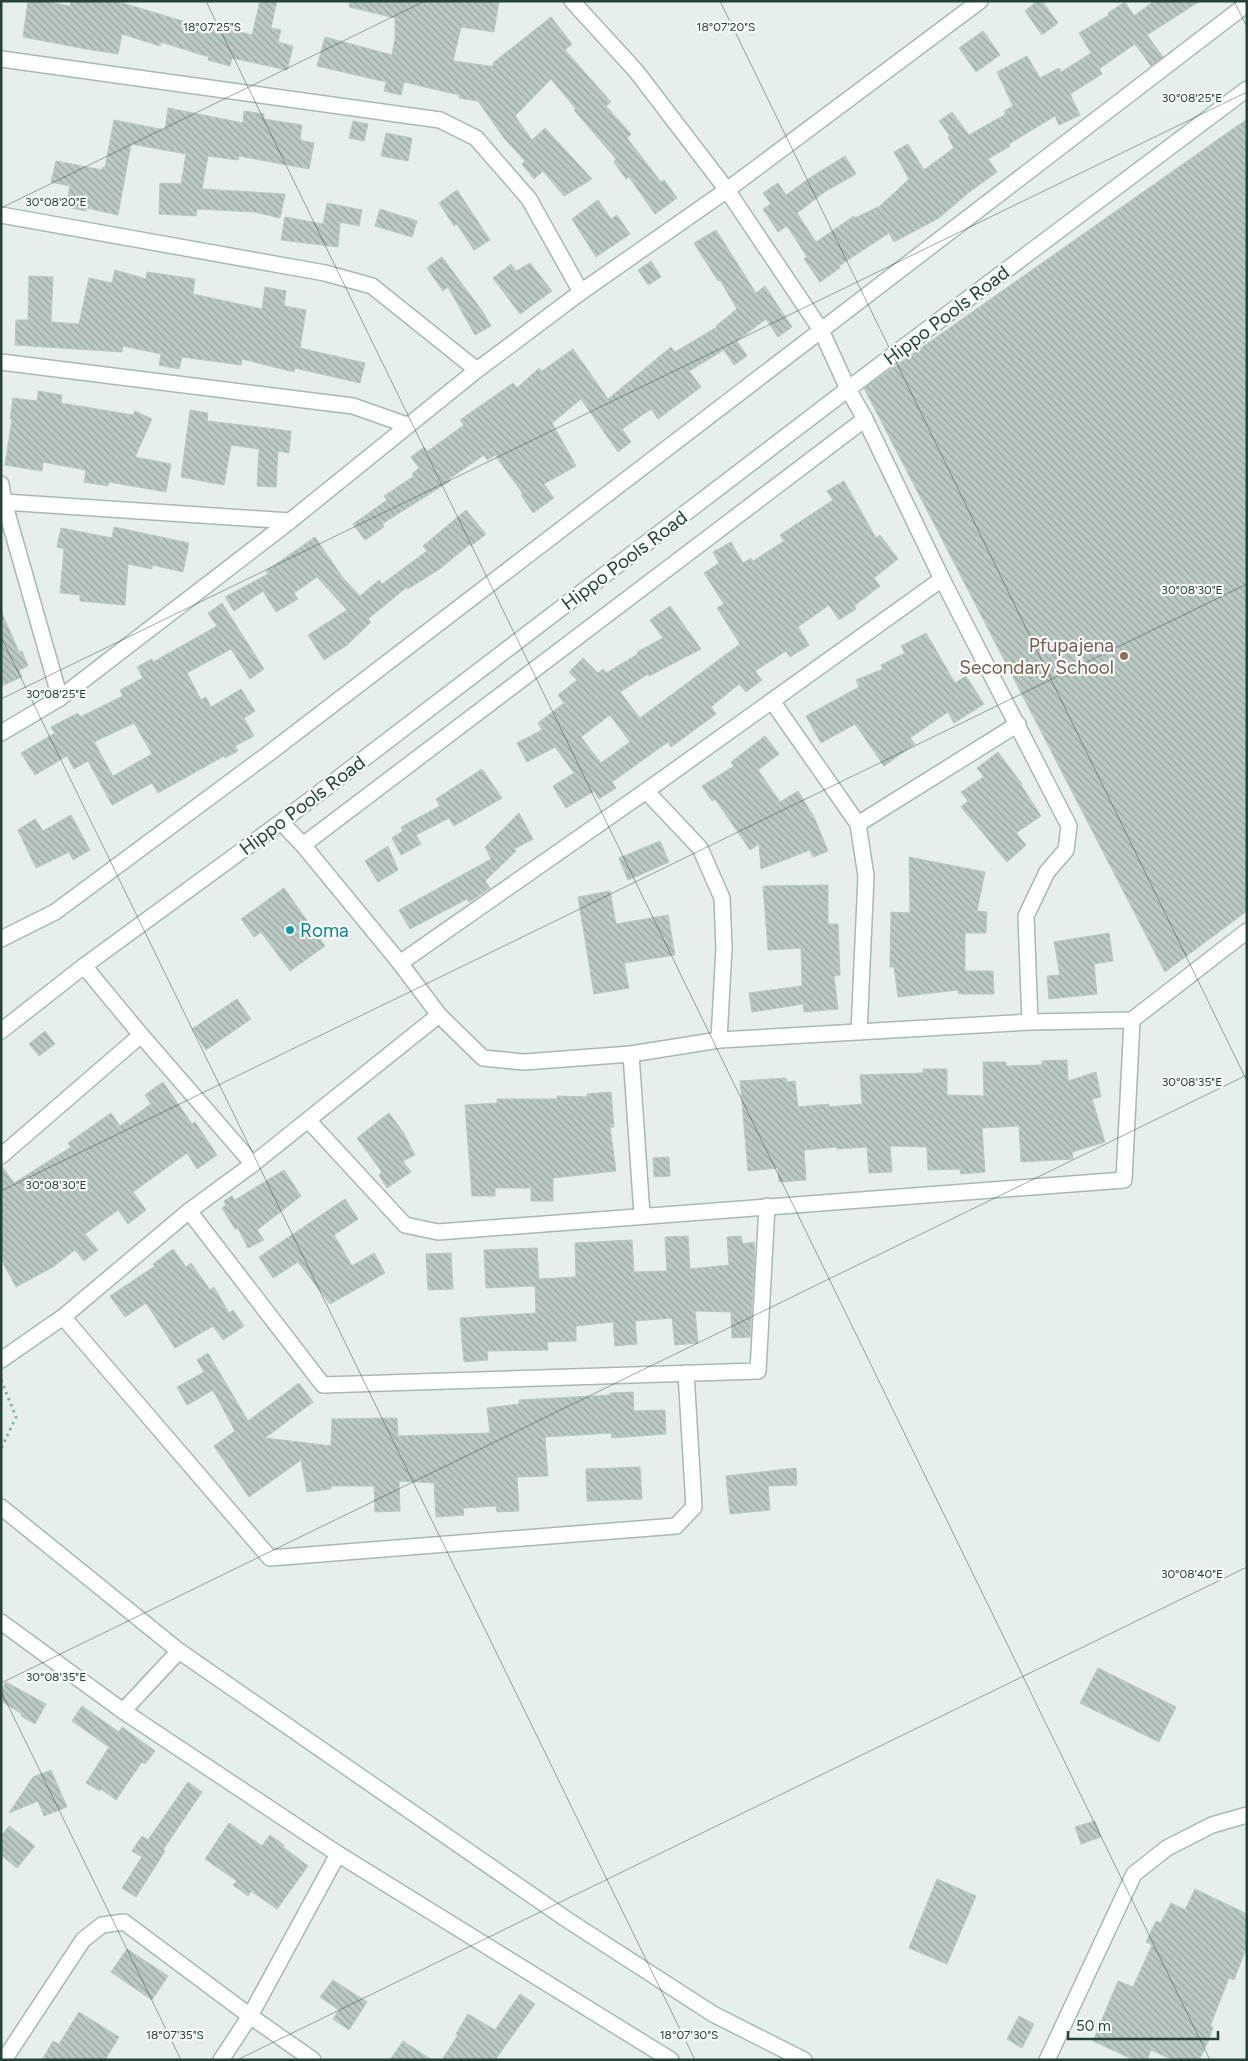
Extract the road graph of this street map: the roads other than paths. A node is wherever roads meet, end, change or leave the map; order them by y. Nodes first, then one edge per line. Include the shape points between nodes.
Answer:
1 (572, 1) edge
2 (980, 1) edge
3 (1247, 4) edge
4 (1, 59) edge
5 (1247, 89) edge
6 (727, 190) junction
7 (1, 215) edge
8 (581, 292) junction
9 (821, 330) junction
10 (1, 362) edge
11 (477, 370) junction
12 (848, 389) junction
13 (864, 419) junction
14 (407, 425) junction
15 (1, 484) edge
16 (4, 502) junction
17 (290, 521) junction
18 (942, 579) junction
19 (60, 698) junction
20 (772, 701) junction
21 (1018, 724) junction
22 (1, 733) edge
23 (646, 791) junction
24 (281, 822) junction
25 (858, 824) junction
26 (303, 845) junction
27 (1247, 931) edge
28 (1, 939) edge
29 (400, 962) junction
30 (84, 966) junction
31 (439, 1015) junction
32 (1132, 1020) junction
33 (1030, 1022) junction
34 (1, 1031) edge
35 (860, 1032) junction
36 (141, 1036) junction
37 (719, 1040) junction
38 (631, 1054) junction
39 (308, 1120) junction
40 (1, 1156) edge
41 (253, 1164) junction
42 (767, 1206) junction
43 (189, 1211) junction
44 (642, 1215) junction
45 (63, 1317) junction
46 (1, 1360) edge
47 (686, 1373) junction
48 (1, 1507) edge
49 (1, 1622) edge
50 (179, 1651) junction
51 (124, 1711) junction
52 (1247, 1815) edge
53 (338, 1854) junction
54 (250, 2016) junction
55 (4, 2060) edge
56 (221, 2060) edge
57 (313, 2060) edge
58 (672, 2060) edge
59 (804, 2060) edge
60 (1047, 2060) edge

1 - 6 street via 636,71
2 - 6 street
3 - 9 street
4 - 8 street via 440,120 476,138 518,186
5 - 12 street, Hippo Pools Road
6 - 8 street
6 - 9 street
7 - 11 street via 326,273 372,286
8 - 11 street
9 - 12 street
9 - 28 street via 272,751 55,912
10 - 14 street via 353,406
11 - 14 street
12 - 13 street
12 - 24 street, Hippo Pools Road
13 - 18 street
13 - 26 street
14 - 17 street
15 - 16 street
16 - 17 street
16 - 19 street
17 - 19 street
18 - 20 street
18 - 21 street
19 - 22 street
20 - 23 street
20 - 25 street
21 - 25 street
21 - 33 street via 1069,826 1066,850 1047,872 1026,916
23 - 29 street
23 - 37 street via 700,848 722,898 724,948
24 - 26 street
24 - 30 street, Hippo Pools Road
25 - 35 street via 866,876
26 - 29 street
27 - 32 street
29 - 31 street
30 - 34 street, Hippo Pools Road
30 - 36 street
31 - 38 street via 483,1058 524,1062
31 - 39 street
32 - 33 street
32 - 42 street via 1124,1180
33 - 35 street
35 - 37 street
36 - 40 street
36 - 41 street
37 - 38 street
38 - 44 street
39 - 41 street
39 - 44 street via 404,1225 438,1232
41 - 43 street
42 - 44 street
42 - 47 street via 758,1371
43 - 45 street
43 - 47 street via 323,1385
45 - 46 street
45 - 47 street via 270,1558 676,1526 694,1507
48 - 50 street
49 - 51 street
50 - 51 street
50 - 59 street via 574,1925 712,2014
51 - 53 street
52 - 60 street via 1212,1824 1166,1848 1134,1874
53 - 54 street
53 - 58 street
54 - 55 street via 124,1922 102,1925 84,1940
54 - 56 street
54 - 57 street

